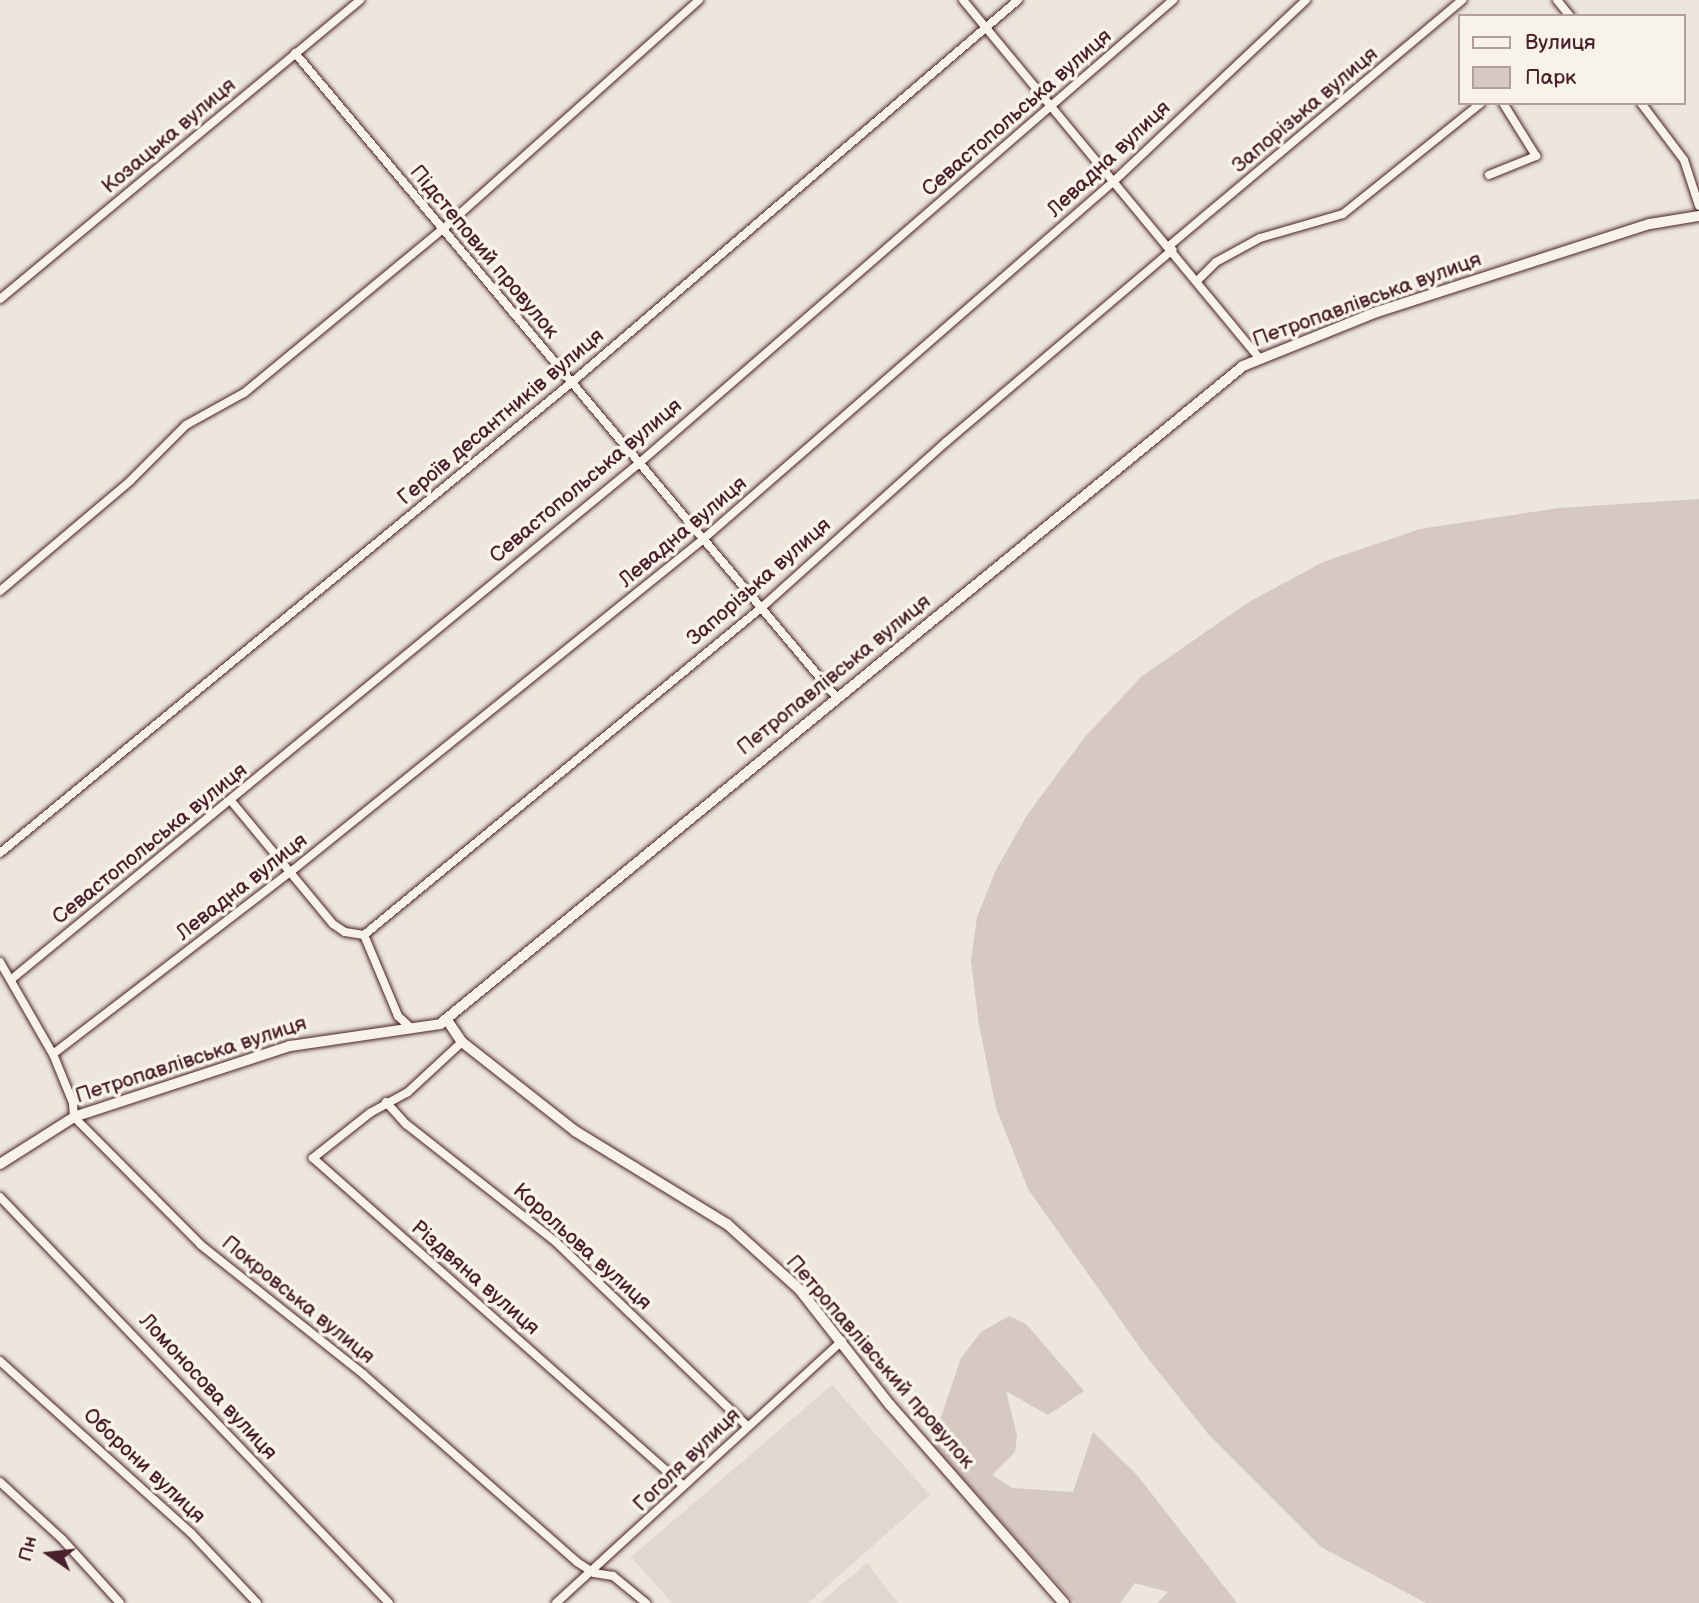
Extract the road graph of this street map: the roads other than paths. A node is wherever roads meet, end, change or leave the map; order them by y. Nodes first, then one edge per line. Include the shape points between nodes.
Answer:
1 (360, 0) edge
2 (699, 0) edge
3 (963, 0) edge
4 (1018, 0) edge
5 (1173, 0) edge
6 (1306, 0) edge
7 (1462, 0) edge
8 (1557, 0) edge
9 (1568, 14) edge
10 (985, 27) junction
11 (295, 53) junction
12 (1479, 105) edge
13 (1504, 105) edge
14 (1643, 105) edge
15 (1051, 107) junction
16 (1489, 175) dead end
17 (1114, 181) junction
18 (1699, 206) edge
19 (1699, 216) edge
20 (444, 228) junction
21 (1171, 248) junction
22 (1198, 281) junction
23 (0, 299) edge
24 (1258, 357) junction
25 (571, 383) junction
26 (637, 465) junction
27 (701, 541) junction
28 (0, 591) edge
29 (761, 608) junction
30 (837, 698) junction
31 (232, 802) junction
32 (0, 853) edge
33 (293, 870) junction
34 (364, 935) junction
35 (0, 961) edge
36 (13, 978) junction
37 (447, 1020) junction
38 (413, 1030) junction
39 (463, 1042) junction
40 (53, 1054) junction
41 (386, 1102) junction
42 (74, 1117) junction
43 (0, 1164) edge
44 (0, 1197) edge
45 (842, 1340) junction
46 (0, 1361) edge
47 (747, 1426) junction
48 (0, 1482) edge
49 (682, 1485) junction
50 (594, 1573) junction
51 (120, 1603) edge
52 (257, 1603) edge
53 (389, 1603) edge
54 (556, 1603) edge
55 (646, 1603) edge
56 (1064, 1603) edge

1 - 11 street, Козацька вулиця
2 - 20 street
3 - 10 street
4 - 10 street, Героїв десантників вулиця
5 - 15 street, Севастопольська вулиця
6 - 17 street, Левадна вулиця
7 - 21 street, Запорізька вулиця
8 - 9 street
10 - 15 street
10 - 25 street, Героїв десантників вулиця
11 - 20 street, Підстеповий провулок
11 - 23 street, Козацька вулиця
12 - 22 street via 1343,214 1260,238 1216,262
13 - 16 street via 1536,156
14 - 18 street via 1684,160
15 - 17 street
15 - 26 street, Севастопольська вулиця
17 - 21 street
17 - 27 street, Левадна вулиця
19 - 24 street, Петропавлівська вулиця via 1650,224 1374,313
20 - 25 street, Підстеповий провулок
20 - 28 street via 244,393 186,425 130,481
21 - 22 street
21 - 29 street, Запорізька вулиця
22 - 24 street
24 - 30 street, Петропавлівська вулиця
25 - 26 street, Підстеповий провулок
25 - 32 street, Героїв десантників вулиця
26 - 27 street, Підстеповий провулок
26 - 31 street, Севастопольська вулиця
27 - 29 street, Підстеповий провулок
27 - 33 street, Левадна вулиця
29 - 30 street, Підстеповий провулок
29 - 34 street, Запорізька вулиця
30 - 37 street, Петропавлівська вулиця
31 - 33 street
31 - 36 street, Севастопольська вулиця
33 - 34 street via 333,924 345,932
33 - 40 street, Левадна вулиця
34 - 38 street via 398,1016
35 - 36 street, Покровська вулиця
36 - 40 street, Покровська вулиця
37 - 38 street, Петропавлівська вулиця
37 - 39 street, Петропавлівський провулок
38 - 42 street, Петропавлівська вулиця via 314,1039
39 - 41 street via 408,1092
39 - 45 street, Петропавлівський провулок via 575,1130 727,1224 800,1290
40 - 42 street, Покровська вулиця
41 - 47 street, Корольова вулиця via 406,1124 555,1242
41 - 49 street, Різдвяна вулиця via 313,1158
42 - 43 street, Петропавлівська вулиця
42 - 50 street, Покровська вулиця via 201,1245 363,1374
44 - 53 street, Ломоносова вулиця
45 - 47 street, Гоголя вулиця
45 - 56 street, Петропавлівський провулок via 890,1405
46 - 52 street, Оборони вулиця via 191,1533
47 - 49 street, Гоголя вулиця
48 - 51 street via 62,1539
49 - 50 street, Гоголя вулиця
50 - 54 street, Гоголя вулиця
50 - 55 street, Покровська вулиця via 613,1576

